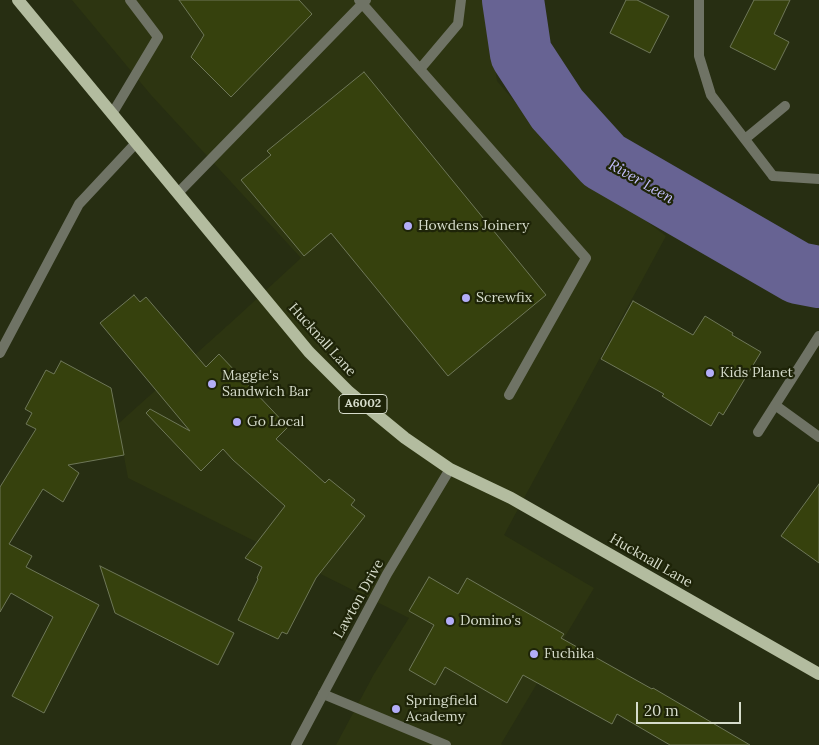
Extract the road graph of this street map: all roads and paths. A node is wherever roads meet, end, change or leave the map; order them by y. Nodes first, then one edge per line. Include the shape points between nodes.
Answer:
1 (18, 0) edge
2 (130, 0) edge
3 (461, 0) edge
4 (700, 0) edge
5 (362, 1) edge
6 (420, 69) junction
7 (785, 106) dead end
8 (112, 114) junction
9 (745, 138) junction
10 (136, 143) junction
11 (819, 179) edge
12 (178, 193) junction
13 (819, 336) edge
14 (0, 353) edge
15 (509, 396) dead end
16 (775, 405) junction
17 (758, 432) dead end
18 (819, 437) edge
19 (450, 469) junction
20 (817, 669) edge
21 (323, 694) junction
22 (296, 745) edge
23 (446, 745) edge

1 - 8 main road, Hucknall Lane / A6002
2 - 8 street via 158,37
3 - 6 street via 458,24
4 - 9 street via 699,56 711,95
5 - 6 street
5 - 12 street
6 - 15 street via 586,258
7 - 9 street
8 - 10 main road, Hucknall Lane / A6002
9 - 11 street via 774,176
10 - 12 main road, Hucknall Lane / A6002
10 - 14 street via 79,204
12 - 19 main road, Hucknall Lane / A6002 via 309,352 348,392
13 - 16 street
16 - 17 street
16 - 18 street
19 - 20 main road, Hucknall Lane / A6002 via 511,498
19 - 21 street, Lawton Drive
21 - 22 street, Lawton Drive
21 - 23 street

